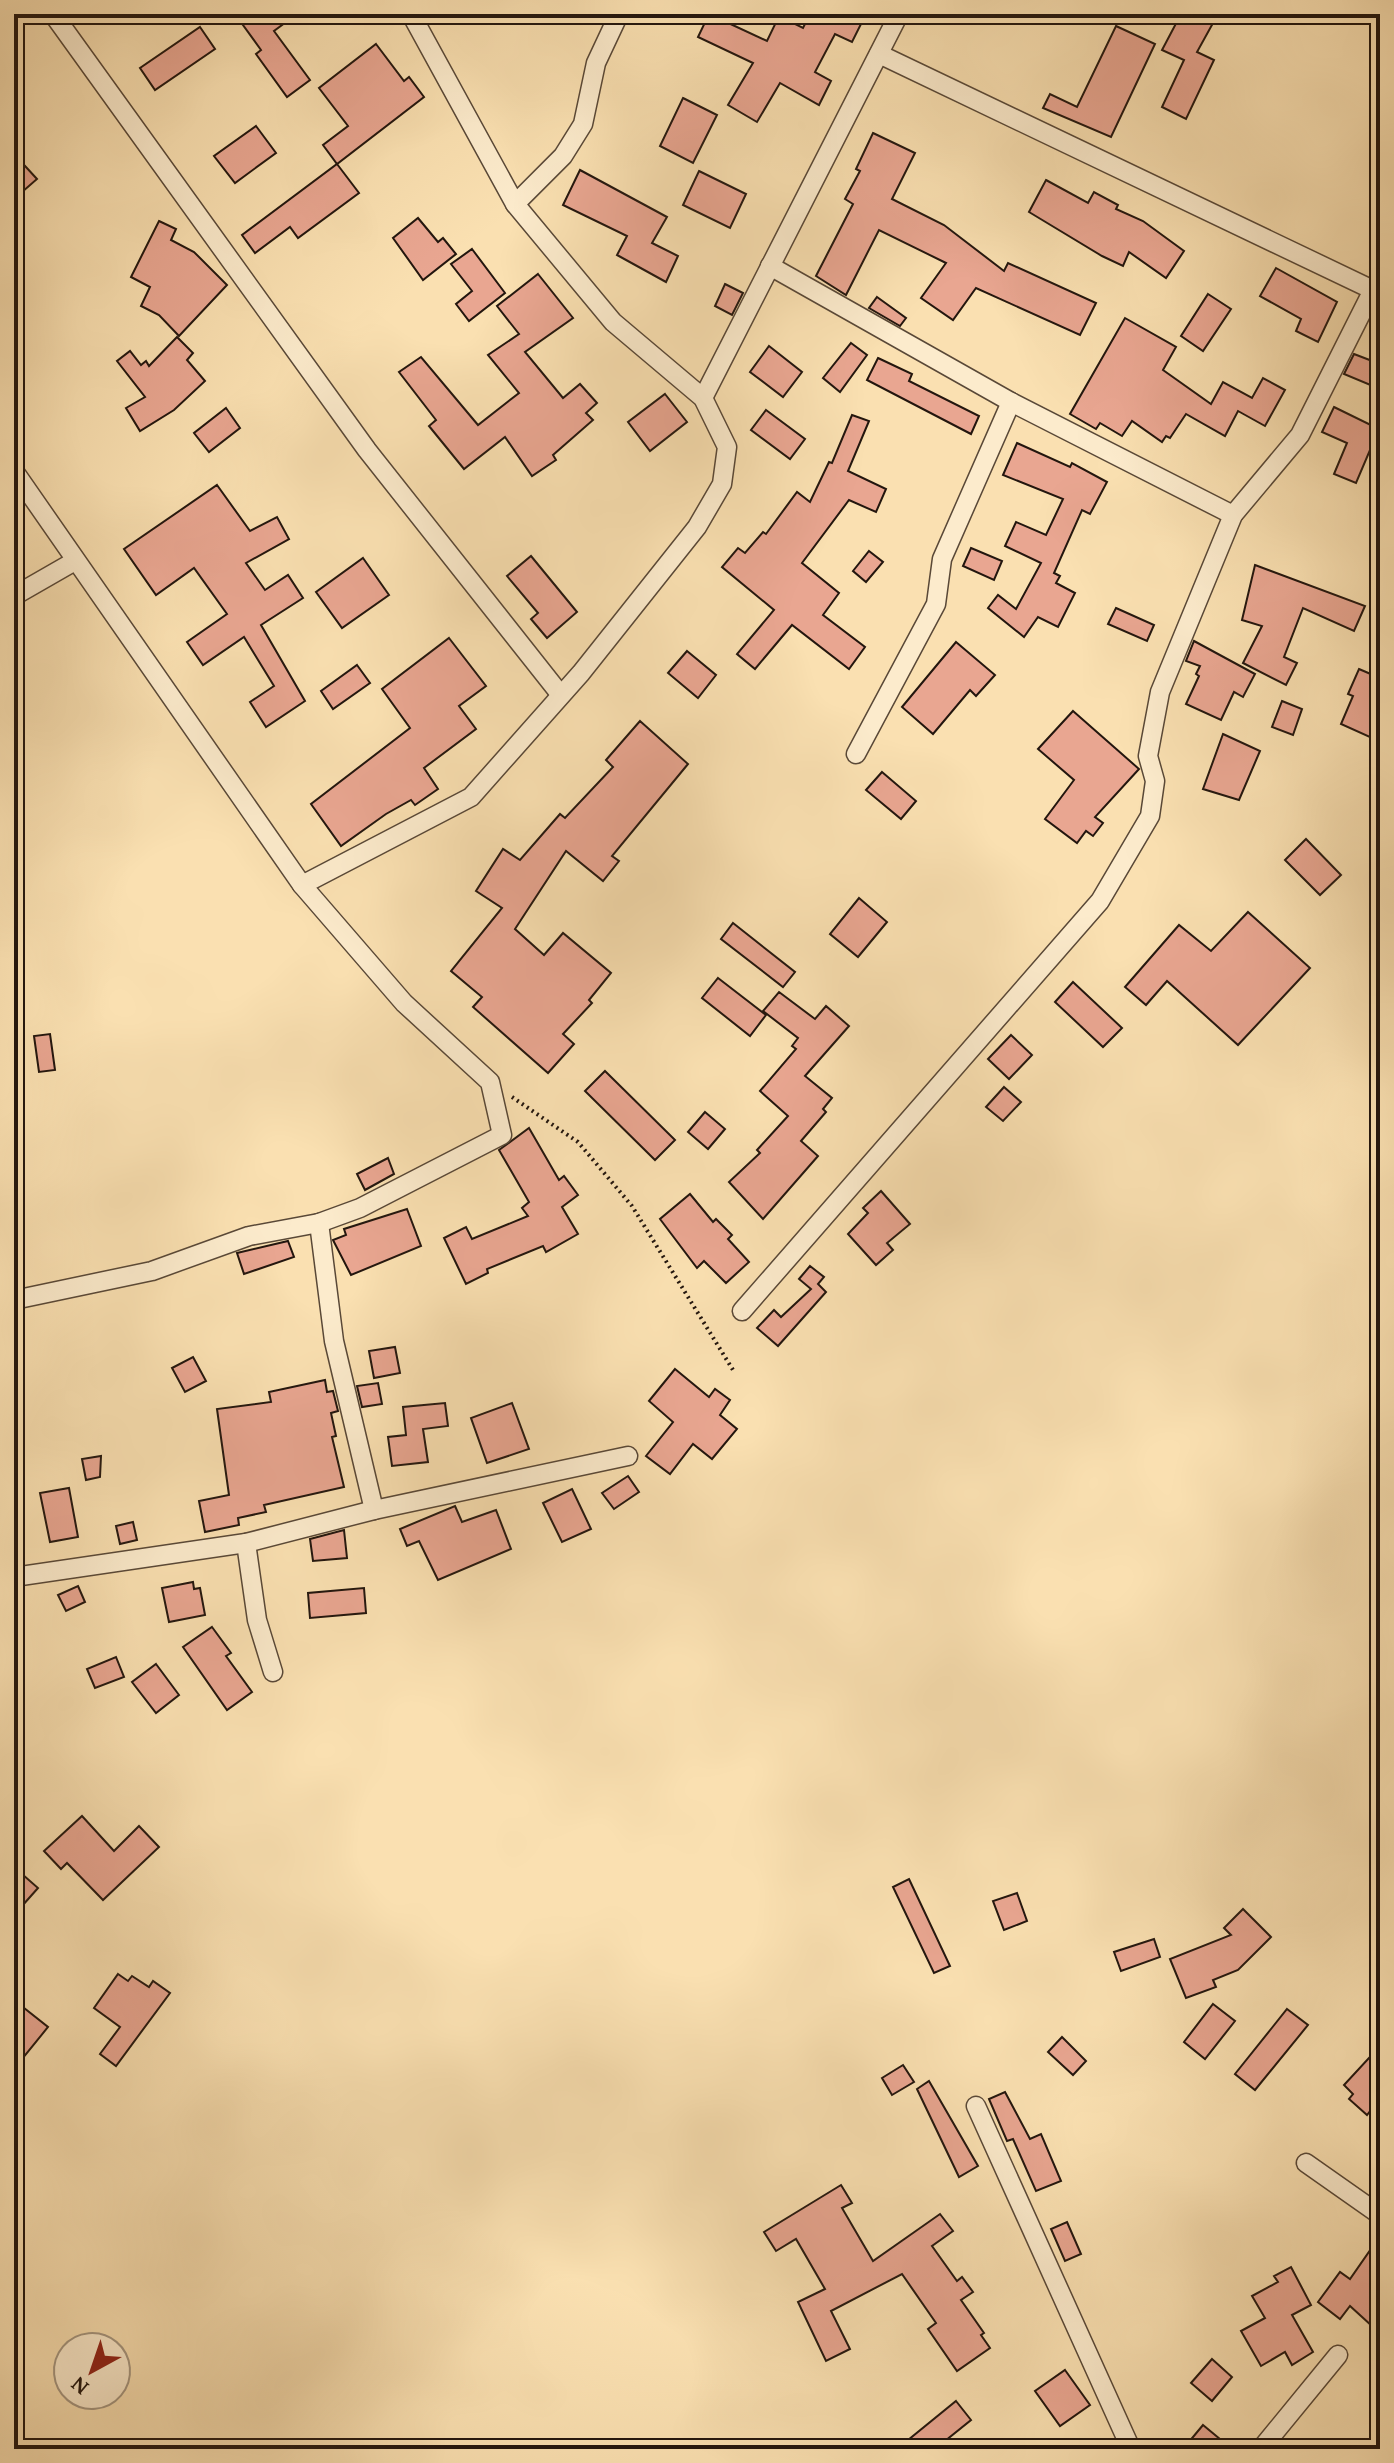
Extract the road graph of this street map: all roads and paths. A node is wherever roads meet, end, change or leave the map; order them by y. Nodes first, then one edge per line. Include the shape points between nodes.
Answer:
1 (53, 14) edge
2 (411, 14) edge
3 (619, 14) edge
4 (899, 14) edge
5 (879, 54) junction
6 (515, 204) junction
7 (770, 266) junction
8 (1376, 292) edge
9 (703, 398) junction
10 (1011, 402) junction
11 (14, 471) edge
12 (1233, 515) junction
13 (75, 561) junction
14 (14, 596) edge
15 (560, 694) junction
16 (856, 754) dead end
17 (302, 885) junction
18 (490, 1082) junction
19 (319, 1223) junction
20 (14, 1300) edge
21 (742, 1311) dead end
22 (733, 1370) dead end
23 (628, 1456) dead end
24 (374, 1510) junction
25 (246, 1543) junction
26 (14, 1577) edge
27 (273, 1672) dead end
28 (976, 2106) dead end
29 (1306, 2163) dead end
30 (1380, 2215) edge
31 (1338, 2355) dead end
32 (1131, 2449) edge
33 (1261, 2449) edge

1 - 15 street via 367,450
2 - 6 street
3 - 6 street via 596,63 583,124 563,156
4 - 5 street
5 - 7 street
5 - 8 street
6 - 9 street via 613,322
7 - 9 street
7 - 10 street
8 - 12 street via 1300,435
9 - 15 street via 727,447 722,484 697,527
10 - 12 street
10 - 16 street via 942,559 936,604
11 - 13 street
12 - 21 street via 1160,692 1148,756 1155,781 1150,816 1100,901
13 - 14 street
13 - 17 street
15 - 17 street via 471,797
17 - 18 street via 404,1003
18 - 19 street via 502,1135 360,1208
18 - 22 path via 578,1142 632,1206
19 - 20 street via 249,1236 152,1271
19 - 24 street via 334,1341
23 - 24 street
24 - 25 street
25 - 26 street
25 - 27 street via 257,1620
28 - 32 street
29 - 30 street
31 - 33 street

